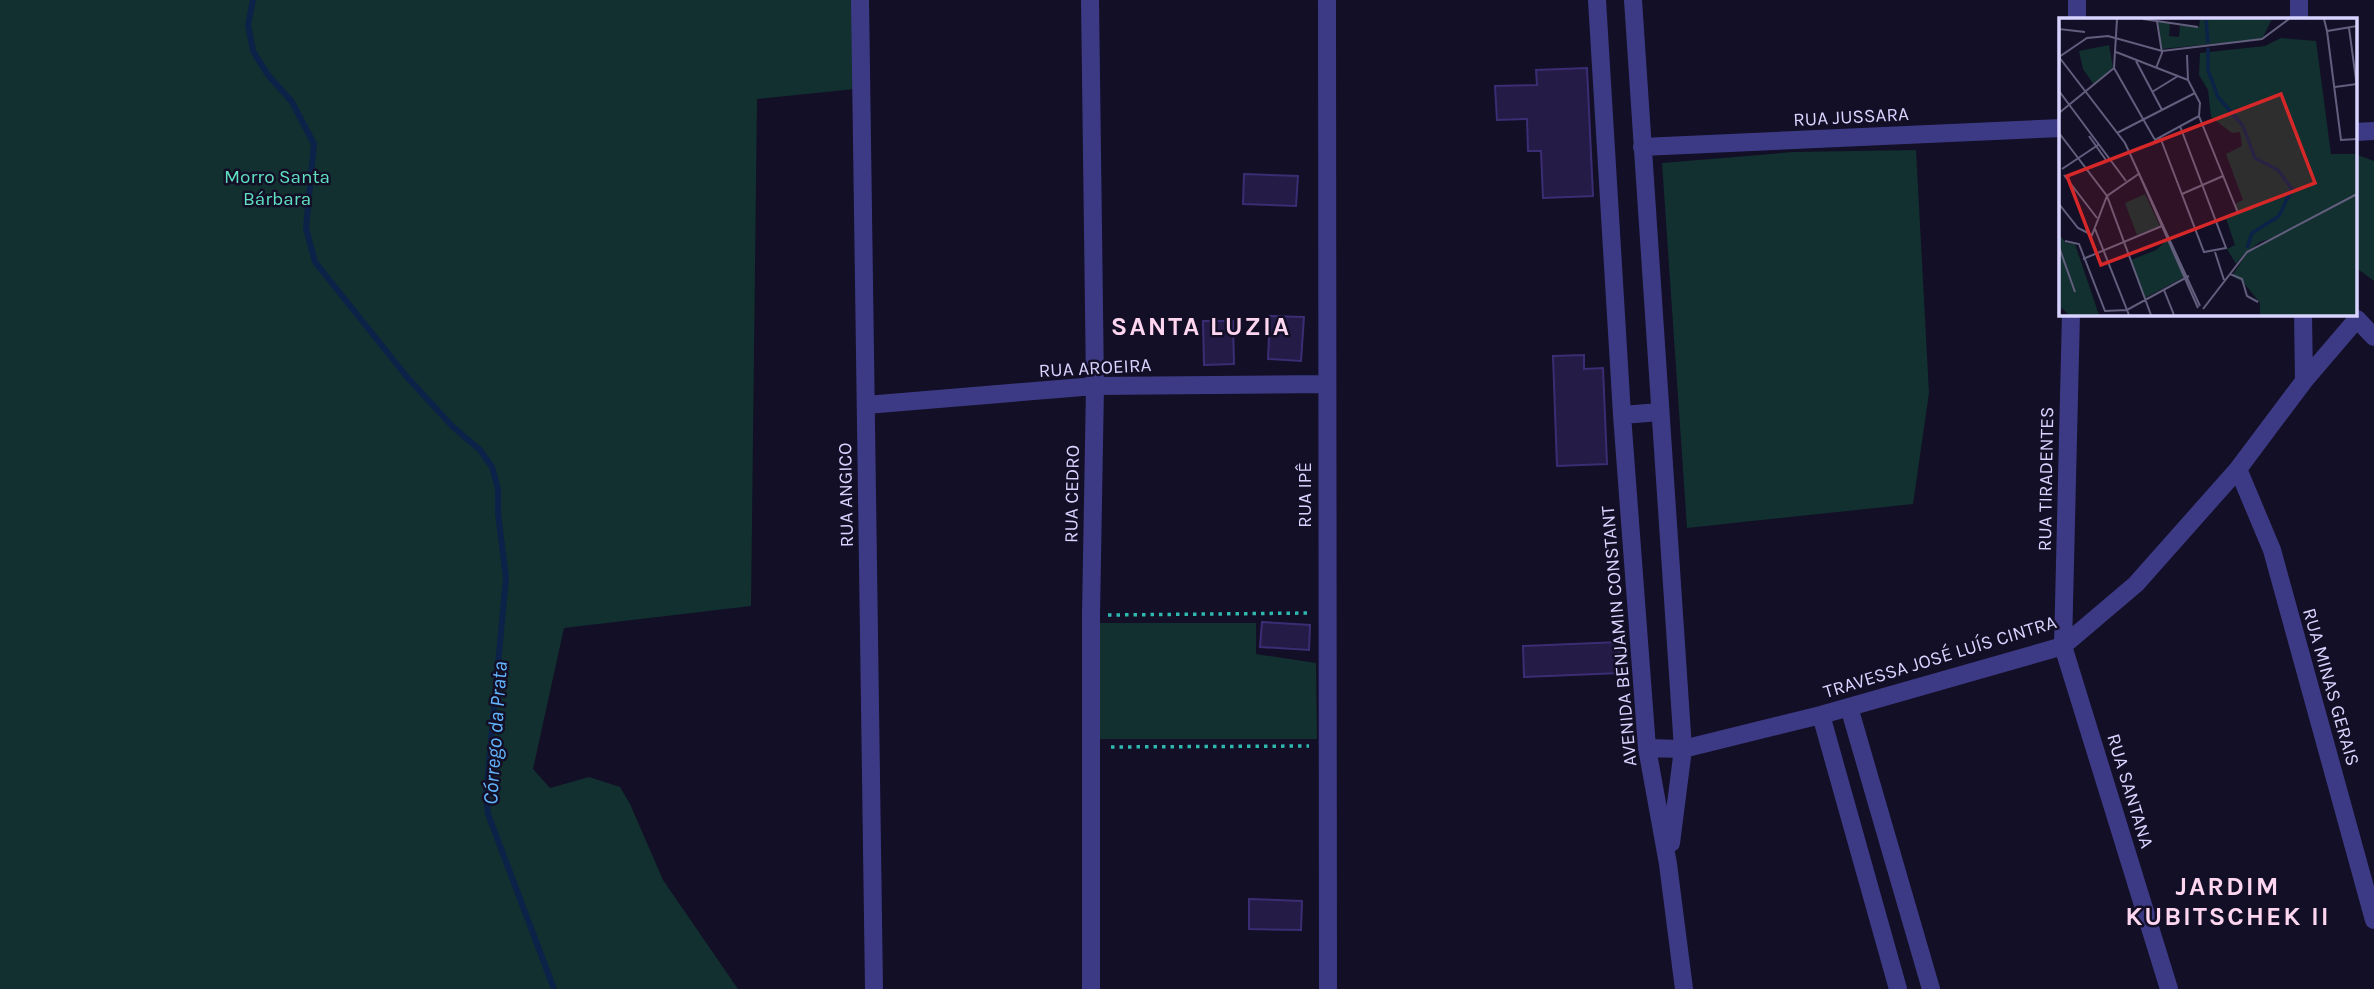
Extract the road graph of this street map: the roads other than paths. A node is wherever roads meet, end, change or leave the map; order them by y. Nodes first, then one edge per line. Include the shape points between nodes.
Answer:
1 (860, 0) edge
2 (1090, 0) edge
3 (1327, 0) edge
4 (1597, 0) edge
5 (1633, 0) edge
6 (2077, 0) edge
7 (2299, 0) edge
8 (2077, 18) edge
9 (2299, 18) edge
10 (2059, 128) edge
11 (2374, 131) edge
12 (2356, 132) edge
13 (1642, 148) junction
14 (2071, 315) edge
15 (2303, 315) edge
16 (2374, 337) edge
17 (2304, 381) junction
18 (1326, 384) junction
19 (1096, 386) junction
20 (866, 405) junction
21 (1660, 412) junction
22 (1622, 415) junction
23 (2238, 470) junction
24 (2063, 646) junction
25 (1849, 707) junction
26 (1821, 715) junction
27 (1647, 748) junction
28 (1683, 750) junction
29 (1668, 864) junction
30 (2374, 919) edge
31 (874, 989) edge
32 (1091, 989) edge
33 (1328, 989) edge
34 (1684, 989) edge
35 (1898, 989) edge
36 (1931, 989) edge
37 (2169, 989) edge

1 - 20 street, RUA ANGICO
2 - 19 street, RUA CEDRO
3 - 18 street, RUA IPÊ
4 - 22 street, AVENIDA BENJAMIN CONSTANT
5 - 13 street
6 - 8 street
7 - 9 street
10 - 13 street, RUA JUSSARA
11 - 12 street
13 - 21 street
14 - 24 street, RUA TIRADENTES
15 - 17 street
16 - 17 street, TRAVESSA JOSÉ LUÍS CINTRA via 2357,319
17 - 23 street, TRAVESSA JOSÉ LUÍS CINTRA
18 - 19 street, RUA AROEIRA
18 - 33 street, RUA IPÊ
19 - 20 street, RUA AROEIRA
19 - 32 street, RUA CEDRO
20 - 31 street, RUA ANGICO
21 - 22 street
21 - 28 street
22 - 27 street, AVENIDA BENJAMIN CONSTANT
23 - 24 street, TRAVESSA JOSÉ LUÍS CINTRA via 2136,584
23 - 30 street, RUA MINAS GERAIS via 2272,550
24 - 25 street, TRAVESSA JOSÉ LUÍS CINTRA
24 - 37 street, RUA SANTANA
25 - 26 street, TRAVESSA JOSÉ LUÍS CINTRA
25 - 36 street
26 - 28 street, TRAVESSA JOSÉ LUÍS CINTRA
26 - 35 street
27 - 28 street, TRAVESSA JOSÉ LUÍS CINTRA
27 - 29 street, AVENIDA BENJAMIN CONSTANT
28 - 29 street
29 - 34 street

